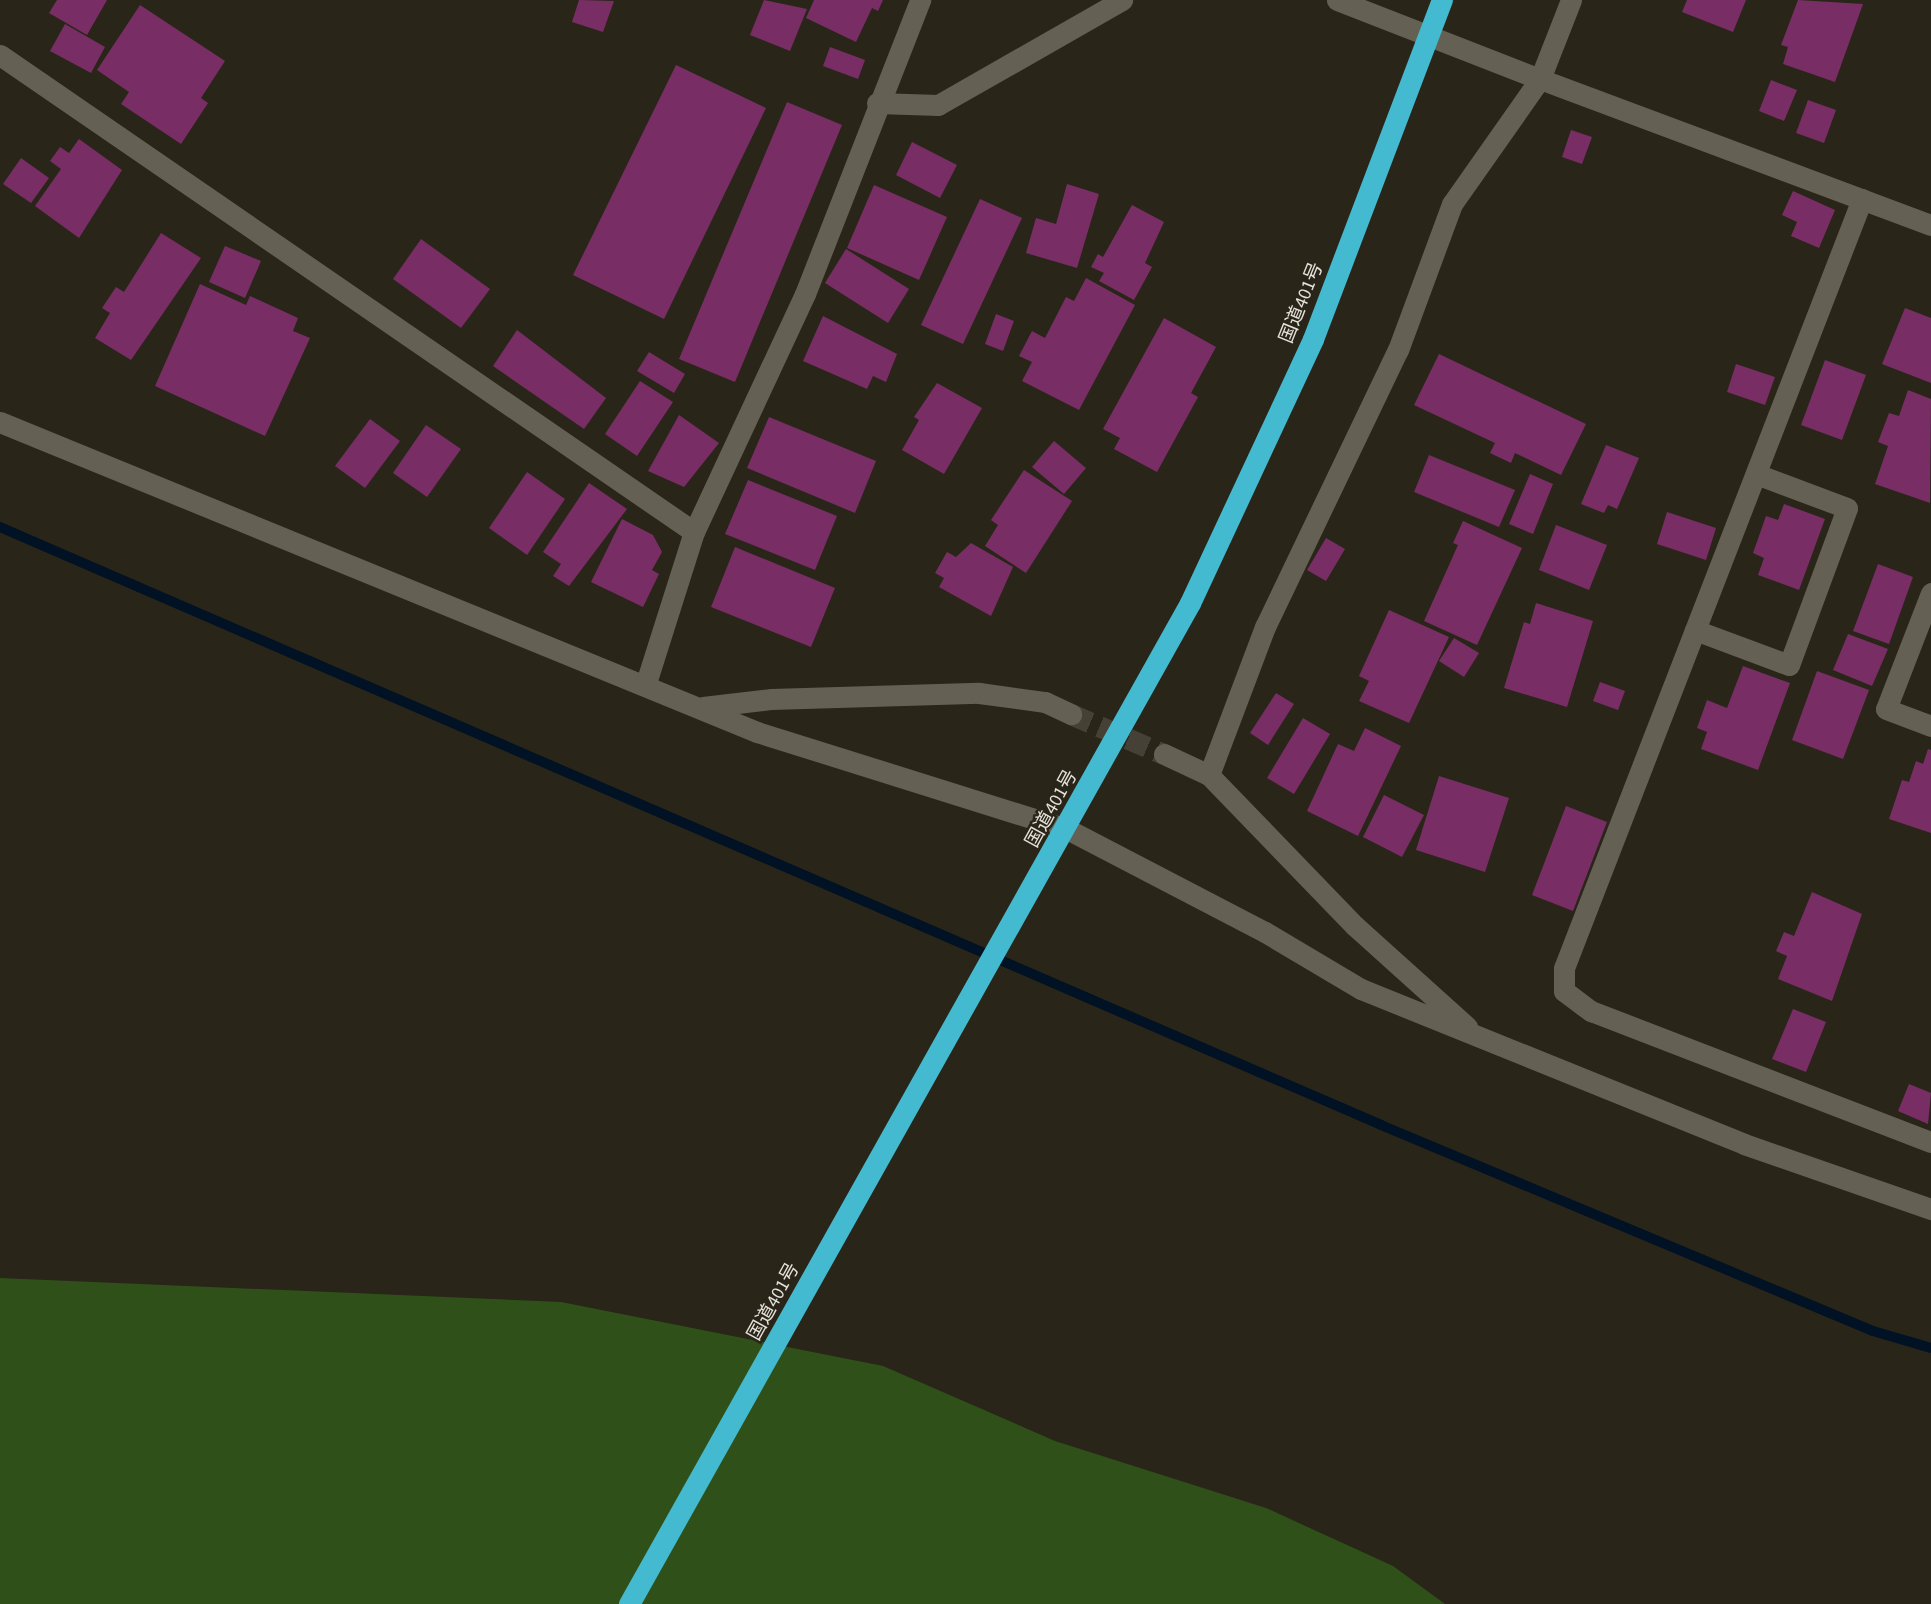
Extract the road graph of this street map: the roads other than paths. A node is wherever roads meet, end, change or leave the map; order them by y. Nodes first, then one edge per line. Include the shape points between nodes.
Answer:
1 (920, 0) edge
2 (1122, 0) edge
3 (1337, 0) edge
4 (1442, 0) edge
5 (1571, 0) edge
6 (1429, 37) junction
7 (0, 55) edge
8 (1540, 79) junction
9 (877, 103) junction
10 (1862, 200) junction
11 (1931, 225) edge
12 (0, 422) edge
13 (1756, 474) junction
14 (694, 532) junction
15 (1931, 593) edge
16 (1695, 630) junction
17 (646, 683) junction
18 (701, 707) junction
19 (1071, 713) tunnel mouth
20 (1931, 726) edge
21 (1164, 754) tunnel mouth
22 (1209, 775) junction
23 (1067, 829) junction
24 (1479, 1038) junction
25 (1931, 1142) edge
26 (1931, 1209) edge
27 (629, 1604) edge

1 - 9 street
2 - 9 street via 938,105
3 - 6 street
4 - 6 highway, 国道401号
5 - 8 street
6 - 8 street
6 - 23 highway, 国道401号 via 1313,339 1190,603
7 - 14 street
8 - 10 street
8 - 22 street via 1452,204 1398,350 1265,627
9 - 14 street via 805,294
10 - 11 street
10 - 13 street
12 - 17 street
13 - 16 street
13 - 16 street via 1847,508 1789,665
14 - 17 street
15 - 20 street via 1886,709
16 - 25 street via 1564,968 1563,991 1591,1011
17 - 18 street
18 - 19 street via 771,699 979,693 1045,702
18 - 23 street via 757,732
21 - 22 street
22 - 24 street via 1355,926
23 - 24 street via 1265,932 1361,989
23 - 27 highway, 国道401号
24 - 26 street via 1744,1144

